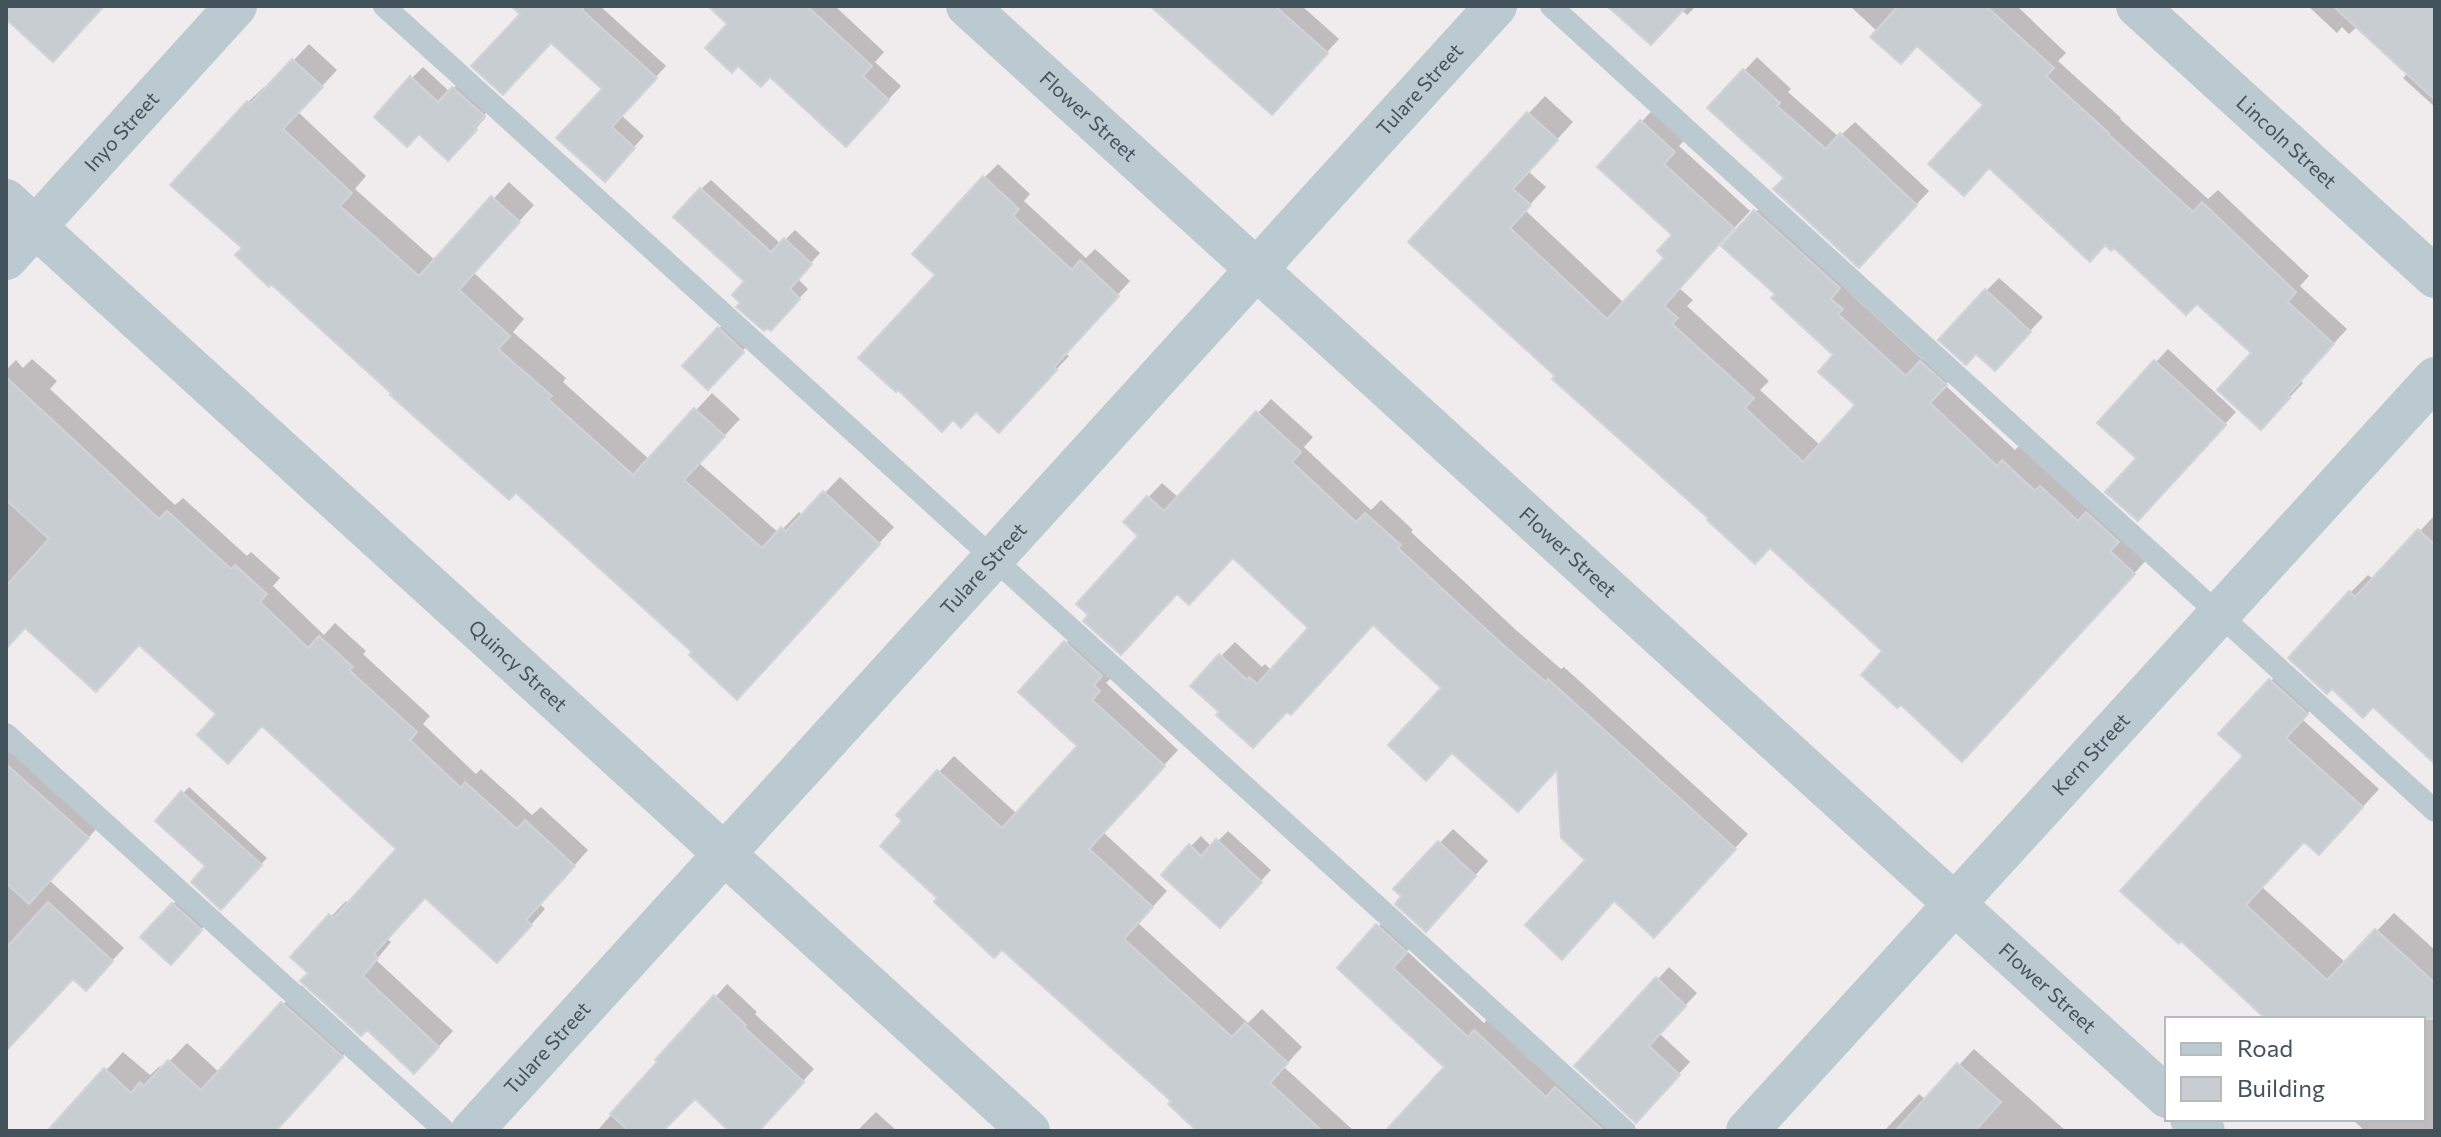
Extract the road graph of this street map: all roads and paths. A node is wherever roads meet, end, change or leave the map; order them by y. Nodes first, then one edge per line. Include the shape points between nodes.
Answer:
1 (236, 6) edge
2 (384, 6) edge
3 (967, 6) edge
4 (1496, 6) edge
5 (1551, 6) edge
6 (2137, 6) edge
7 (21, 213) edge
8 (6, 259) edge
9 (1256, 269) junction
10 (2435, 277) edge
11 (2435, 378) edge
12 (993, 559) junction
13 (2218, 616) junction
14 (6, 734) edge
15 (2435, 811) edge
16 (724, 854) junction
17 (1955, 905) junction
18 (2165, 1095) edge
19 (445, 1131) edge
20 (472, 1131) edge
21 (1029, 1131) edge
22 (1625, 1131) edge
23 (1747, 1131) edge

1 - 7 street, Inyo Street
2 - 12 lane
3 - 9 street, Flower Street
4 - 9 street, Tulare Street
5 - 13 lane
6 - 10 street, Lincoln Street
7 - 8 street, Inyo Street
7 - 16 street, Quincy Street
9 - 12 street, Tulare Street
9 - 17 street, Flower Street
11 - 13 street, Kern Street
12 - 16 street, Tulare Street
12 - 22 lane
13 - 15 lane
13 - 17 street, Kern Street
14 - 19 lane
16 - 20 street, Tulare Street
16 - 21 street, Quincy Street
17 - 18 street, Flower Street
17 - 23 street, Kern Street

